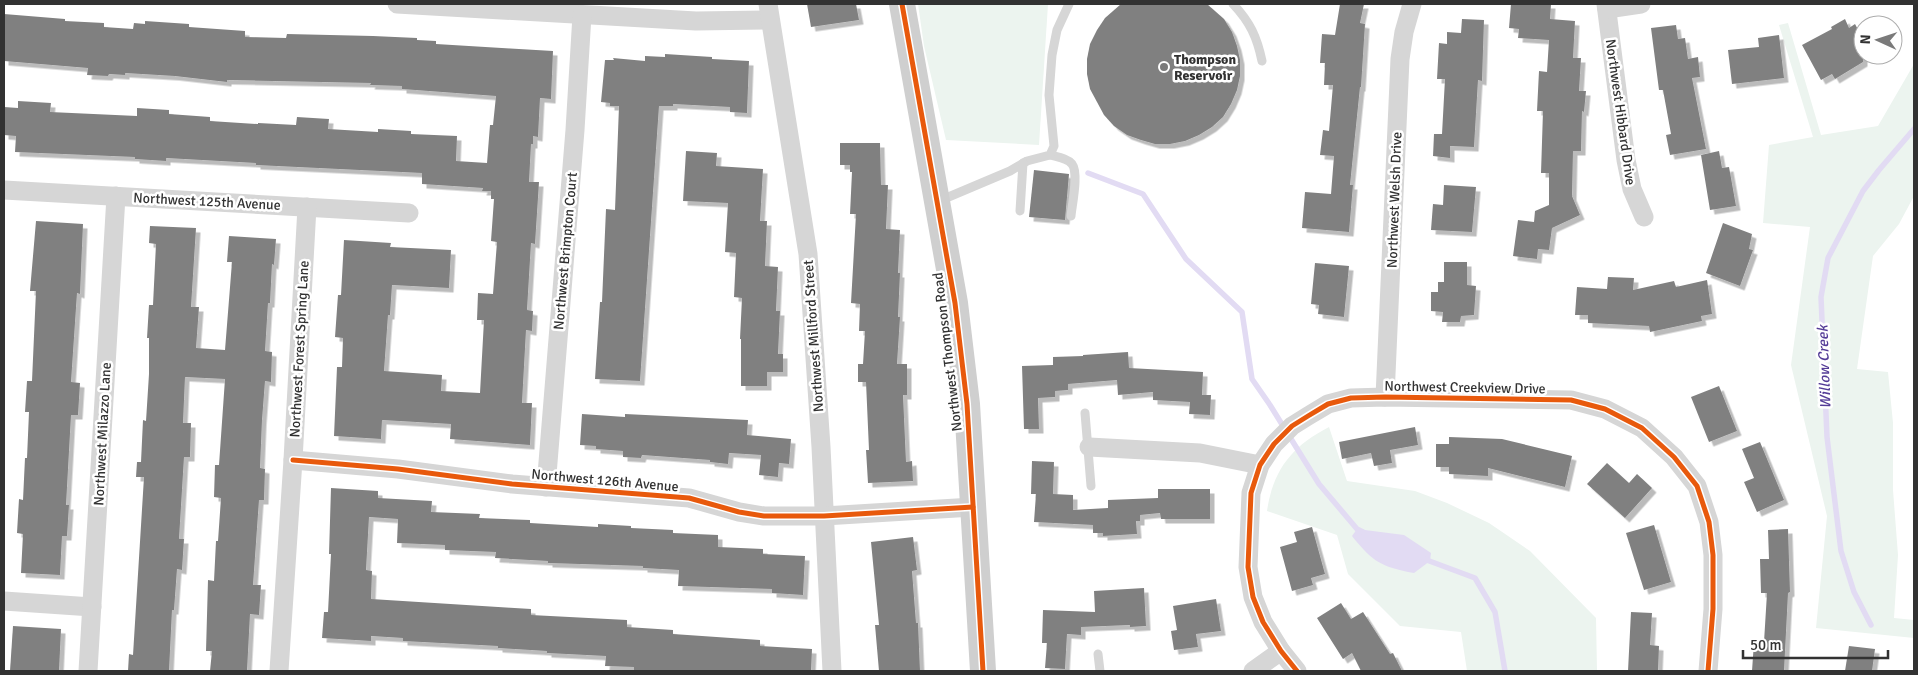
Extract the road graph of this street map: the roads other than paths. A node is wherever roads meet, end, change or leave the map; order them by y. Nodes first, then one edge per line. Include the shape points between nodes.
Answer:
1 (397, 4) edge
2 (902, 4) edge
3 (1069, 4) edge
4 (1233, 4) edge
5 (1412, 4) edge
6 (1641, 4) edge
7 (1607, 6) edge
8 (769, 12) edge
9 (582, 15) junction
10 (1262, 61) dead end
11 (1050, 155) junction
12 (1023, 163) junction
13 (4, 190) edge
14 (116, 196) junction
15 (937, 202) junction
16 (306, 207) junction
17 (1020, 211) dead end
18 (410, 213) dead end
19 (1071, 216) dead end
20 (1644, 217) dead end
21 (1386, 398) junction
22 (1085, 413) dead end
23 (1088, 446) junction
24 (293, 460) junction
25 (1260, 465) junction
26 (1091, 486) dead end
27 (546, 487) junction
28 (973, 507) junction
29 (824, 516) junction
30 (4, 601) edge
31 (92, 606) junction
32 (1281, 652) junction
33 (1098, 654) dead end
34 (88, 671) edge
35 (279, 671) edge
36 (832, 671) edge
37 (983, 671) edge
38 (1100, 671) edge
39 (1253, 671) edge
40 (1297, 671) edge
41 (1708, 671) edge

1 - 9 street
2 - 15 street, Northwest Thompson Road
3 - 11 lane via 1057,30 1052,55 1049,95 1054,146
4 - 10 lane via 1246,19 1258,43
5 - 21 street, Northwest Welsh Drive via 1400,59
6 - 7 street
7 - 20 street, Northwest Hibbard Drive via 1626,160 1632,189
8 - 9 street via 696,21
8 - 29 street, Northwest Millford Street via 808,254
9 - 27 street, Northwest Brimpton Court
11 - 12 lane
11 - 19 lane via 1067,159 1073,165
12 - 15 lane
12 - 17 lane
13 - 14 street, Northwest 125th Avenue
14 - 16 street, Northwest 125th Avenue
14 - 31 street, Northwest Milazzo Lane
15 - 28 street, Northwest Thompson Road via 956,312 967,404
16 - 18 street, Northwest 125th Avenue
16 - 24 street, Northwest Forest Spring Lane
21 - 25 street, Northwest Creekview Drive via 1351,398 1328,404 1292,426
21 - 41 street, Northwest Creekview Drive via 1571,400 1605,409 1642,428 1674,457 1697,486 1709,522 1713,555
22 - 23 lane
23 - 25 street via 1200,453
23 - 26 lane
24 - 27 street, Northwest 126th Avenue
24 - 35 street, Northwest Forest Spring Lane
25 - 32 street, Northwest Creekview Drive via 1250,492 1248,567 1253,597
27 - 29 street, Northwest 126th Avenue via 689,498 764,516
28 - 29 street, Northwest 126th Avenue
28 - 37 street, Northwest Thompson Road
29 - 36 street, Northwest Millford Street
30 - 31 street
31 - 34 street, Northwest Milazzo Lane
32 - 39 street
32 - 40 street, Northwest Creekview Drive
33 - 38 lane

